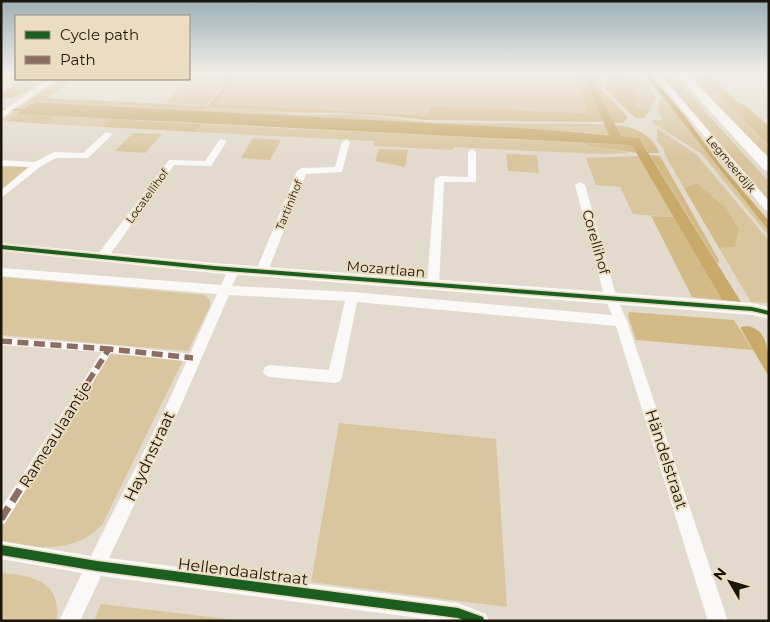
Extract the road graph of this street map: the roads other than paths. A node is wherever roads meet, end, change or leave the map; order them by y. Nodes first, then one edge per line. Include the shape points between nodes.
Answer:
1 (21, 102) edge
2 (680, 102) edge
3 (708, 102) edge
4 (1, 116) edge
5 (109, 134) dead end
6 (223, 141) dead end
7 (346, 142) dead end
8 (472, 152) dead end
9 (1, 163) edge
10 (37, 165) junction
11 (769, 166) edge
12 (580, 185) dead end
13 (1, 195) edge
14 (769, 208) edge
15 (1, 247) edge
16 (102, 257) junction
17 (234, 269) junction
18 (262, 271) junction
19 (1, 272) edge
20 (432, 285) junction
21 (225, 290) junction
22 (352, 297) junction
23 (611, 299) junction
24 (769, 313) edge
25 (621, 321) junction
26 (1, 341) edge
27 (109, 349) junction
28 (193, 358) junction
29 (270, 371) dead end
30 (1, 519) edge
31 (1, 550) edge
32 (97, 566) junction
33 (68, 621) edge
34 (479, 621) edge
35 (718, 621) edge

1 - 4 street
2 - 14 street, Legmeerdijk
3 - 11 main road, Legmeerdijk
5 - 10 street via 85,156 54,155
6 - 16 street, Locatellihof via 208,164 172,162
7 - 18 street, Tartinihof via 339,170 302,171
8 - 20 street via 473,180 440,179
9 - 10 street
10 - 13 street
12 - 23 street, Corellihof
15 - 16 street, Mozartlaan
16 - 17 street, Mozartlaan
17 - 18 street, Mozartlaan
17 - 21 street
18 - 20 street, Mozartlaan
19 - 21 street
20 - 23 street, Mozartlaan
21 - 22 street
21 - 28 street, Haydnstraat
22 - 25 street
22 - 29 street via 335,377
23 - 24 street, Mozartlaan
23 - 25 street, Händelstraat
25 - 35 street, Händelstraat
26 - 27 street
27 - 28 street
27 - 30 street, Rameaulaantje
28 - 32 street, Haydnstraat
31 - 32 street, Hellendaalstraat
32 - 33 street, Haydnstraat
32 - 34 street, Hellendaalstraat via 458,613

